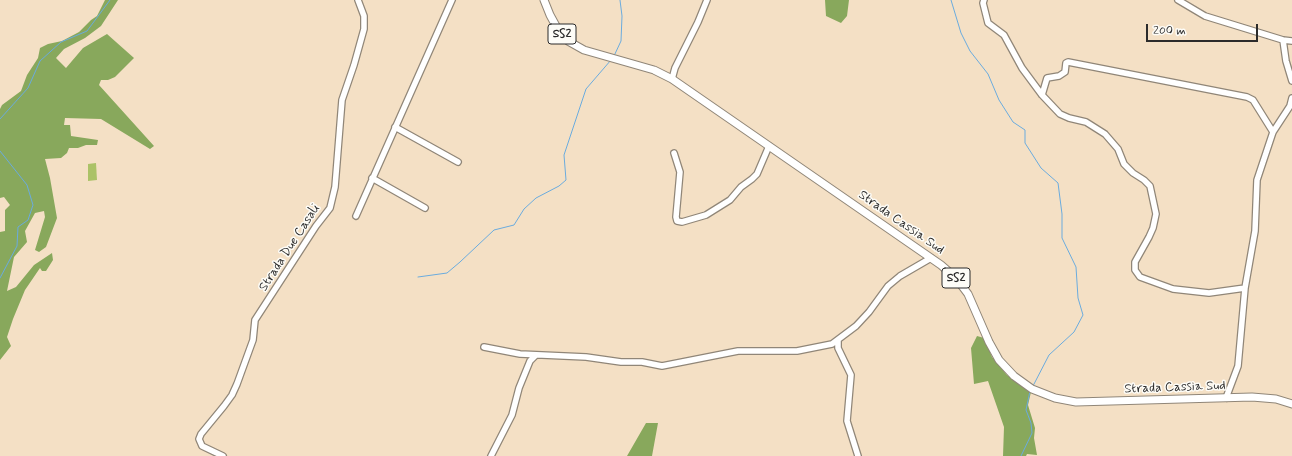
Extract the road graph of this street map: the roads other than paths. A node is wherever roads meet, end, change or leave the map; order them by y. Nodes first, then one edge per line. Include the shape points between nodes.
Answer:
1 (358, 0) edge
2 (452, 0) edge
3 (544, 0) edge
4 (707, 0) edge
5 (984, 0) edge
6 (1178, 0) edge
7 (1283, 40) junction
8 (1292, 42) edge
9 (672, 79) junction
10 (1292, 80) edge
11 (1042, 95) junction
12 (1292, 98) edge
13 (395, 127) junction
14 (1273, 132) junction
15 (769, 146) junction
16 (674, 153) dead end
17 (458, 162) dead end
18 (372, 178) junction
19 (425, 208) dead end
20 (356, 216) dead end
21 (931, 258) junction
22 (1245, 288) junction
23 (838, 341) junction
24 (484, 347) dead end
25 (536, 355) junction
26 (1226, 398) junction
27 (1292, 404) edge
28 (223, 456) edge
29 (491, 456) edge
30 (858, 456) edge

1 - 28 street, Strada Due Casali via 364,16 364,29 342,100 335,187 330,208 255,320 252,340 232,395 201,434 199,439 202,446
2 - 13 street
3 - 9 main road, Strada Cassia Sud / SS2 via 562,35 576,46 654,70
4 - 9 street
5 - 11 street via 988,23 1004,35 1022,68
6 - 7 street via 1204,16
7 - 8 street
7 - 10 street
9 - 15 main road, Strada Cassia Sud / SS2
11 - 14 street via 1047,78 1065,72 1068,62 1247,97 1253,100
11 - 22 street via 1060,114 1086,122 1105,134 1118,149 1124,164 1150,186 1156,214 1153,228 1135,262 1135,270 1140,277 1173,289 1209,293
12 - 14 street via 1290,106
13 - 17 street
13 - 18 street
14 - 22 street via 1257,180 1256,231
15 - 16 street via 757,174 740,187 730,200 706,215 682,222 677,221 676,217 680,172
15 - 21 main road, Strada Cassia Sud / SS2
18 - 19 street
18 - 20 street
21 - 23 street via 888,286 869,312
21 - 26 main road, Strada Cassia Sud / SS2 via 963,286 999,360 1014,376 1032,389 1055,398 1076,402
22 - 26 street via 1238,366
23 - 25 street via 797,351 738,351 662,366 586,357
23 - 30 street via 838,348 851,375 847,421
24 - 25 street via 514,354
25 - 29 street via 530,361 512,415
26 - 27 main road, Strada Cassia Sud / SS2 via 1276,399

